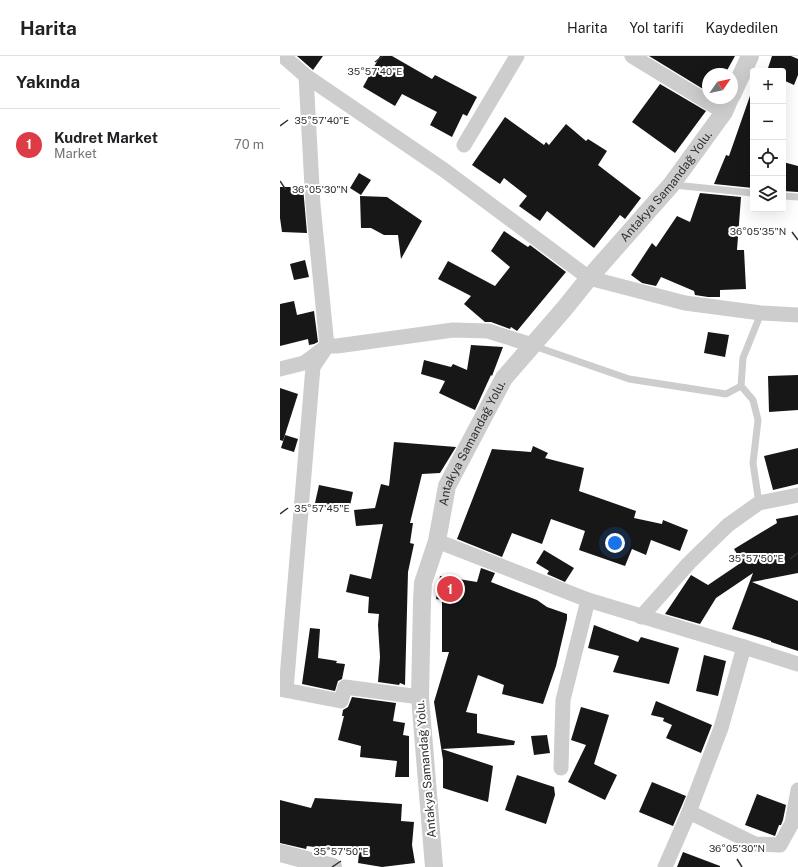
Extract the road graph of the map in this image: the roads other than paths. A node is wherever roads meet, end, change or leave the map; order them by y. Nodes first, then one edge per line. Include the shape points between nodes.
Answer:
1 (283, 56) edge
2 (517, 56) edge
3 (632, 56) edge
4 (750, 56) edge
5 (306, 76) junction
6 (738, 82) edge
7 (727, 105) edge
8 (464, 145) dead end
9 (671, 184) junction
10 (750, 193) edge
11 (786, 196) edge
12 (798, 197) edge
13 (589, 278) junction
14 (761, 313) junction
15 (798, 315) edge
16 (532, 345) junction
17 (327, 346) junction
18 (280, 369) edge
19 (741, 386) junction
20 (798, 495) edge
21 (759, 503) junction
22 (437, 541) junction
23 (588, 600) junction
24 (641, 617) junction
25 (744, 646) junction
26 (798, 664) edge
27 (283, 690) edge
28 (420, 697) junction
29 (561, 768) dead end
30 (798, 790) edge
31 (689, 812) junction
32 (280, 853) edge
33 (333, 867) edge
34 (434, 867) edge
35 (665, 867) edge

1 - 5 street
2 - 8 street
3 - 7 street
4 - 6 street
5 - 13 street via 444,170
5 - 17 street via 313,205
7 - 9 street, Antakya Samandağ Yolu.
9 - 10 lane
9 - 13 street, Antakya Samandağ Yolu.
11 - 12 lane
13 - 14 street via 685,303
13 - 16 street, Antakya Samandağ Yolu.
14 - 15 street
14 - 19 lane via 743,358
16 - 17 street via 488,331 453,330
16 - 19 lane via 629,379 726,394
16 - 22 street, Antakya Samandağ Yolu. via 504,378 447,486
17 - 18 street via 304,363
17 - 27 street via 313,367
19 - 21 lane via 753,400 758,420 753,463
20 - 21 street
21 - 24 street via 722,530 689,562
22 - 23 street
22 - 28 street, Antakya Samandağ Yolu. via 423,583
23 - 24 street
23 - 29 street via 563,700
24 - 25 street
25 - 26 street
25 - 31 street via 721,728
27 - 28 street via 341,701 345,687
28 - 34 street, Antakya Samandağ Yolu.
30 - 31 street via 792,823 780,845 755,844
31 - 35 street
32 - 33 street

